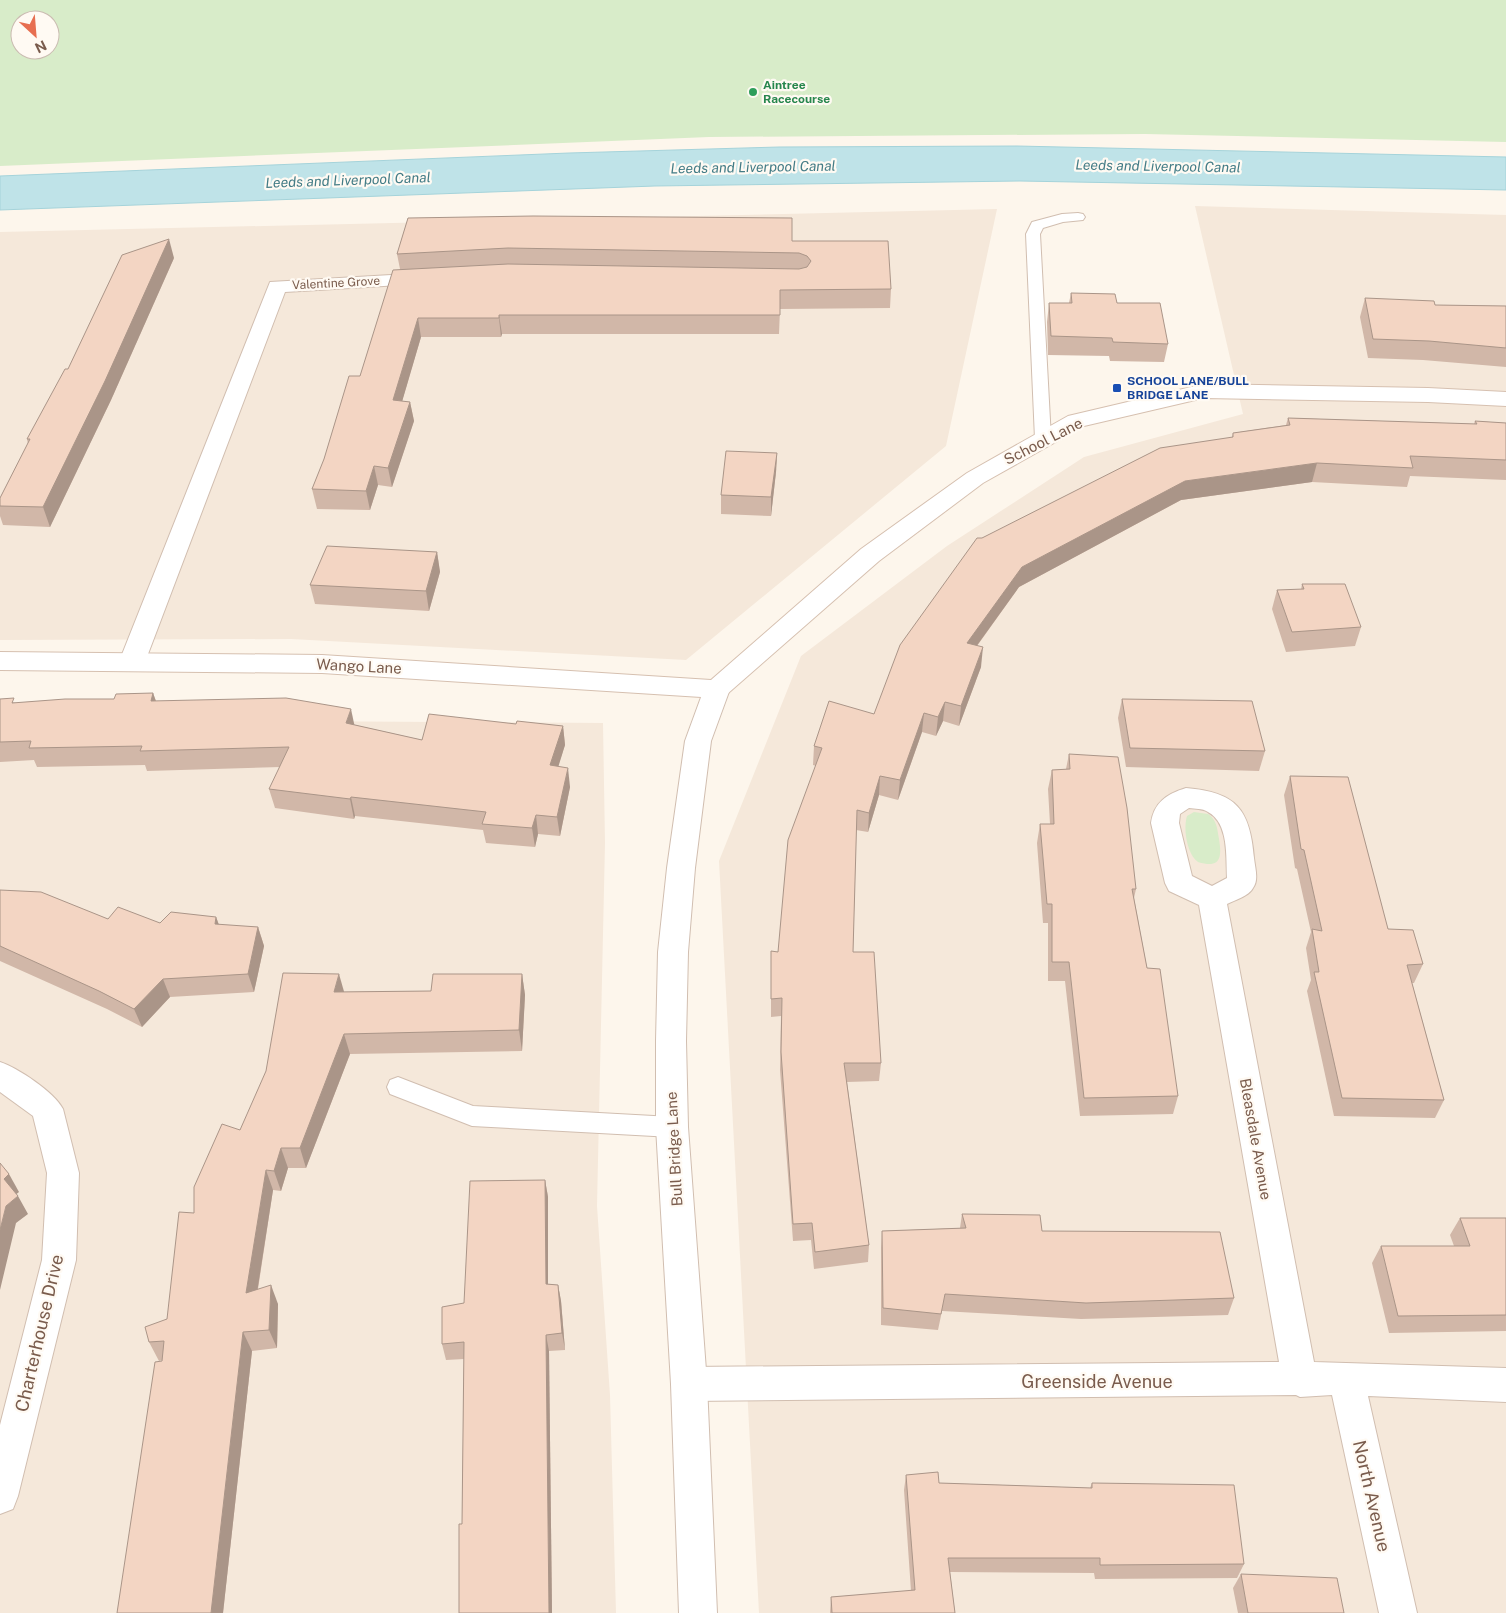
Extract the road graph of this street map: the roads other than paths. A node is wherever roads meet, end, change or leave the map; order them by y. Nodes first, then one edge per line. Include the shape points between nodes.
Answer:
1 (1078, 217) dead end
2 (442, 278) edge
3 (1506, 399) edge
4 (1043, 440) junction
5 (0, 661) edge
6 (132, 662) junction
7 (716, 689) junction
8 (1212, 899) dead end
9 (0, 1075) edge
10 (398, 1087) dead end
11 (672, 1127) junction
12 (1346, 1378) junction
13 (1300, 1380) junction
14 (688, 1384) junction
15 (1506, 1385) edge
16 (0, 1496) edge
17 (698, 1613) edge
18 (1398, 1613) edge

1 - 4 lane via 1048,220 1037,225 1033,234
2 - 6 street, Valentine Grove via 276,286
3 - 4 street, School Lane via 1204,391 1076,421
4 - 7 street, School Lane via 975,478 870,555
5 - 6 street, Wango Lane
6 - 7 street, Wango Lane via 322,664
7 - 11 street, Bull Bridge Lane via 698,741 681,868 673,952
8 - 13 street, Bleasdale Avenue
9 - 16 street, Charterhouse Drive via 47,1109 63,1173 59,1260
10 - 11 lane via 472,1116
11 - 14 street, Bull Bridge Lane
12 - 13 street, Greenside Avenue
12 - 15 street, Greenside Avenue
12 - 18 street, North Avenue
13 - 14 street, Greenside Avenue
14 - 17 street, Bull Bridge Lane

